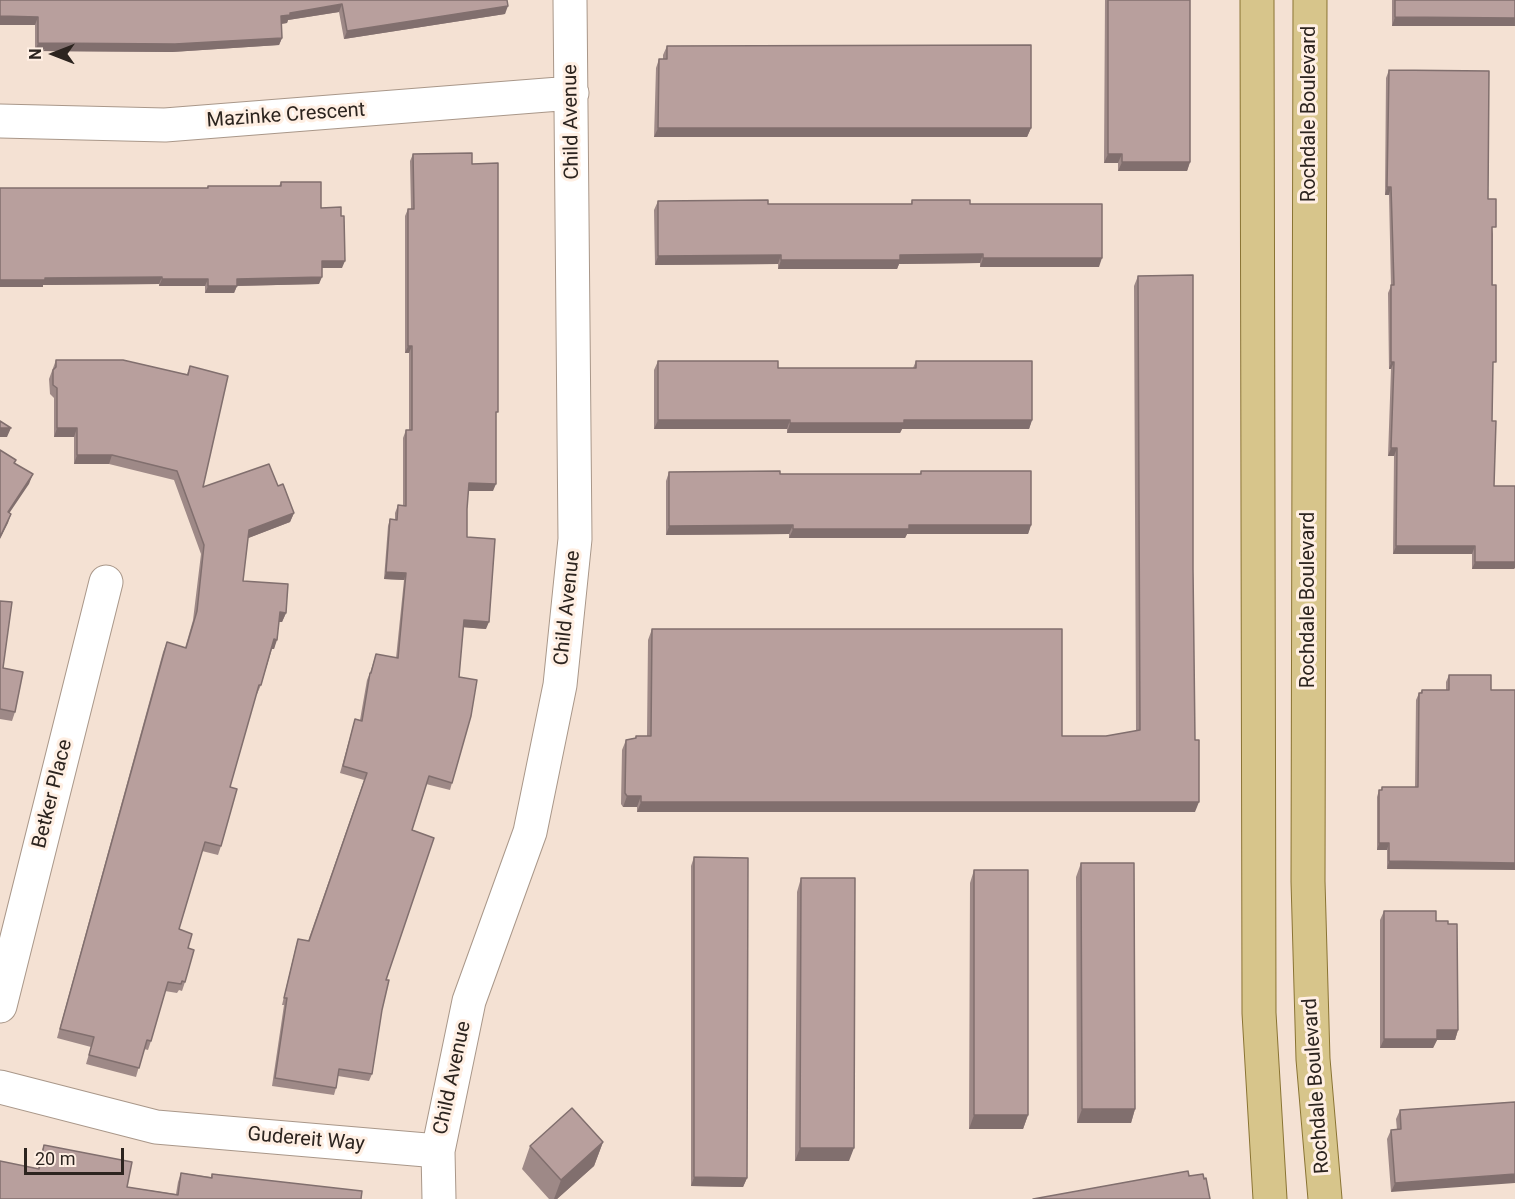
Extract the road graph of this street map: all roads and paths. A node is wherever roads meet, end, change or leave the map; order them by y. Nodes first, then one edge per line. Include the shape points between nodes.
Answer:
1 (570, 0) edge
2 (1257, 0) edge
3 (1310, 0) edge
4 (572, 93) junction
5 (0, 121) edge
6 (106, 582) dead end
7 (0, 1006) edge
8 (0, 1088) edge
9 (438, 1151) junction
10 (439, 1199) edge
11 (1270, 1199) edge
12 (1325, 1199) edge

1 - 4 street, Child Avenue
2 - 11 main road via 1259,1013
3 - 12 main road, Rochdale Boulevard via 1308,881 1313,1059
4 - 5 street, Mazinke Crescent via 165,125
4 - 9 street, Child Avenue via 575,539 560,685 530,832 469,1001
6 - 7 street, Betker Place
8 - 9 street, Gudereit Way via 156,1126
9 - 10 street, Child Avenue

